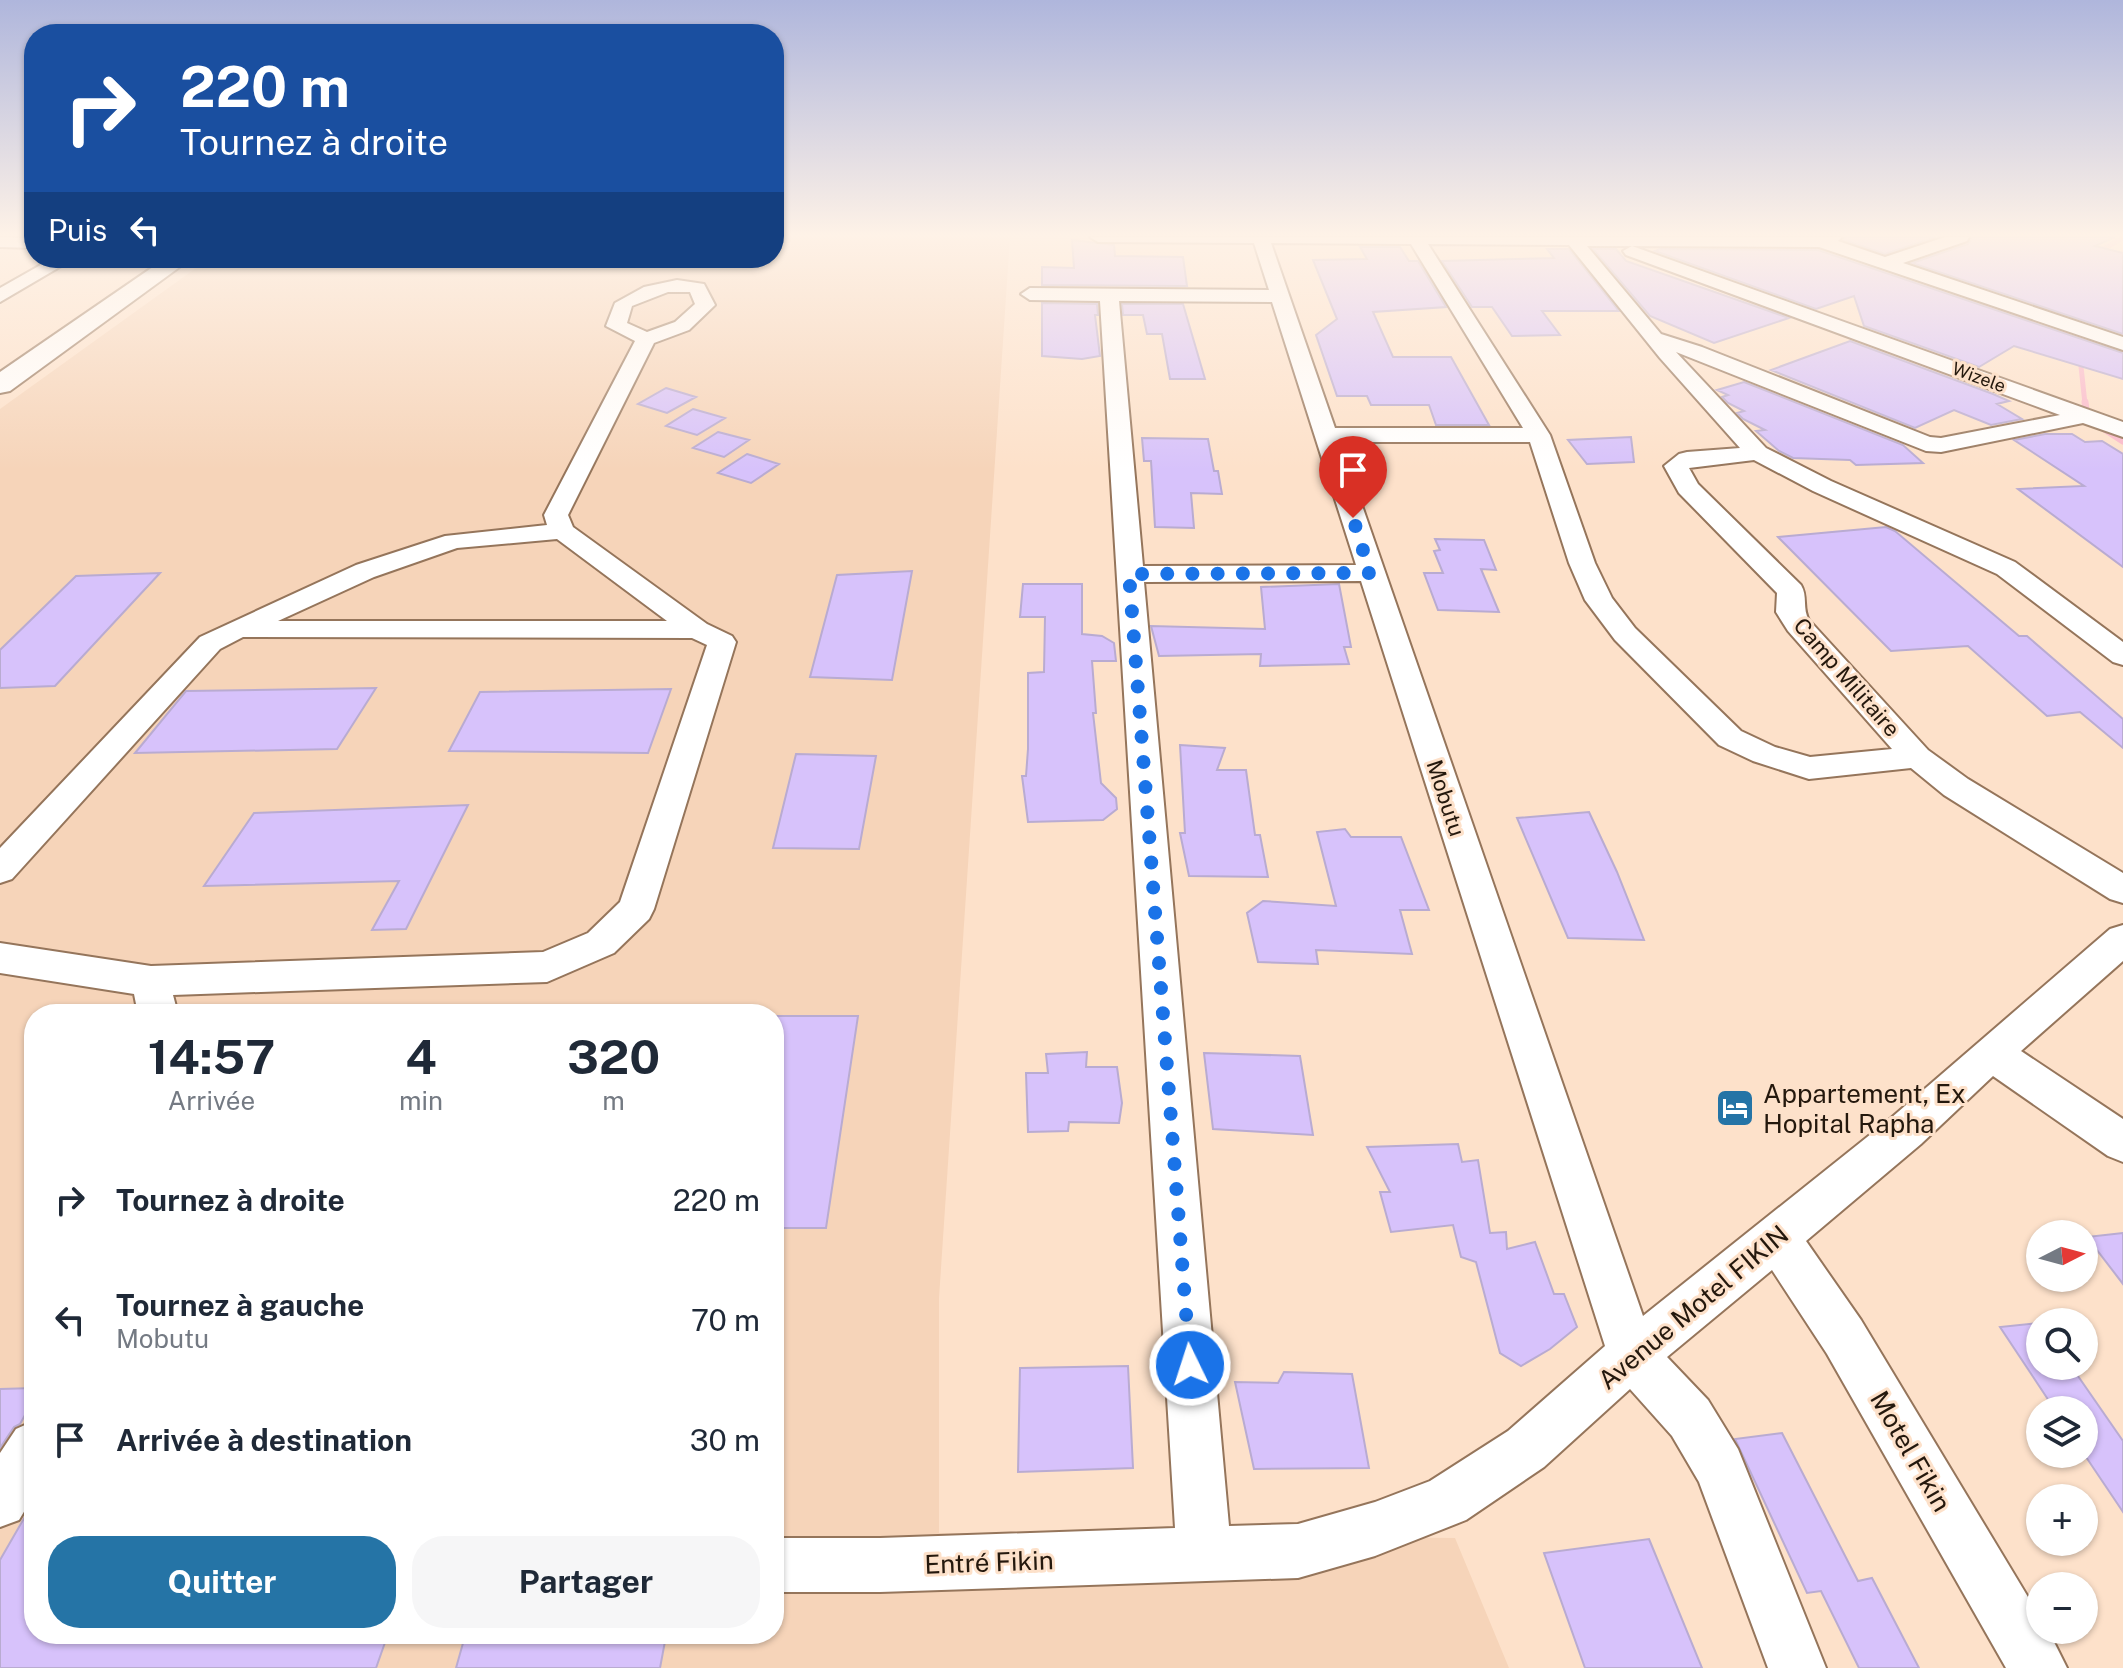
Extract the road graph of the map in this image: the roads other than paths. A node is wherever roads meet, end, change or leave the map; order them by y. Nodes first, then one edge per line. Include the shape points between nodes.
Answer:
1 (67, 315) edge
2 (100, 315) edge
3 (620, 315) edge
4 (694, 315) edge
5 (1110, 315) edge
6 (1288, 315) edge
7 (1464, 315) edge
8 (1637, 315) edge
9 (1807, 315) edge
10 (2036, 315) edge
11 (646, 339) junction
12 (1657, 339) junction
13 (2123, 344) edge
14 (0, 361) edge
15 (0, 385) edge
16 (2086, 416) junction
17 (2123, 430) edge
18 (1327, 435) junction
19 (1539, 435) junction
20 (1758, 453) junction
21 (562, 531) junction
22 (1370, 573) junction
23 (1129, 574) junction
24 (238, 629) junction
25 (697, 630) junction
26 (2123, 656) edge
27 (1917, 757) junction
28 (0, 870) edge
29 (2123, 890) edge
30 (2123, 939) edge
31 (0, 958) edge
32 (154, 998) edge
33 (1991, 1053) junction
34 (2123, 1143) edge
35 (1777, 1238) junction
36 (1632, 1355) junction
37 (24, 1463) edge
38 (0, 1501) edge
39 (1204, 1555) junction
40 (784, 1565) edge
41 (1797, 1668) edge
42 (2038, 1668) edge

1 - 14 main road
2 - 15 main road
3 - 11 street via 616,326
4 - 11 street via 682,326
5 - 23 street
6 - 18 street, Mobutu
7 - 19 street
8 - 12 street
9 - 16 street, Wizele
10 - 13 street
11 - 21 street via 556,515
12 - 16 street via 1926,444
12 - 20 street
16 - 17 street, Wizele
18 - 19 street
18 - 22 street, Mobutu
19 - 27 street via 1599,600 1625,634 1730,738 1809,768
20 - 26 street via 2006,568
20 - 27 street, Camp Militaire via 1687,459 1676,466 1688,488 1791,591 1790,612 1798,625
21 - 24 street via 454,541 365,571
21 - 25 street
22 - 23 street
22 - 36 street, Mobutu
23 - 39 street
24 - 25 street
24 - 28 street via 210,643
25 - 32 street via 722,642 636,909 601,943 547,967
27 - 29 street, Camp Militaire via 1956,787
30 - 33 street, Avenue Motel FIKIN
31 - 32 street
33 - 34 street
33 - 35 street, Avenue Motel FIKIN
35 - 36 street, Avenue Motel FIKIN
35 - 42 street, Motel Fikin via 1844,1337
36 - 39 street, Avenue Motel FIKIN via 1526,1449 1447,1501 1298,1551
36 - 41 street via 1690,1418 1720,1467
37 - 38 street
39 - 40 street, Entré Fikin

